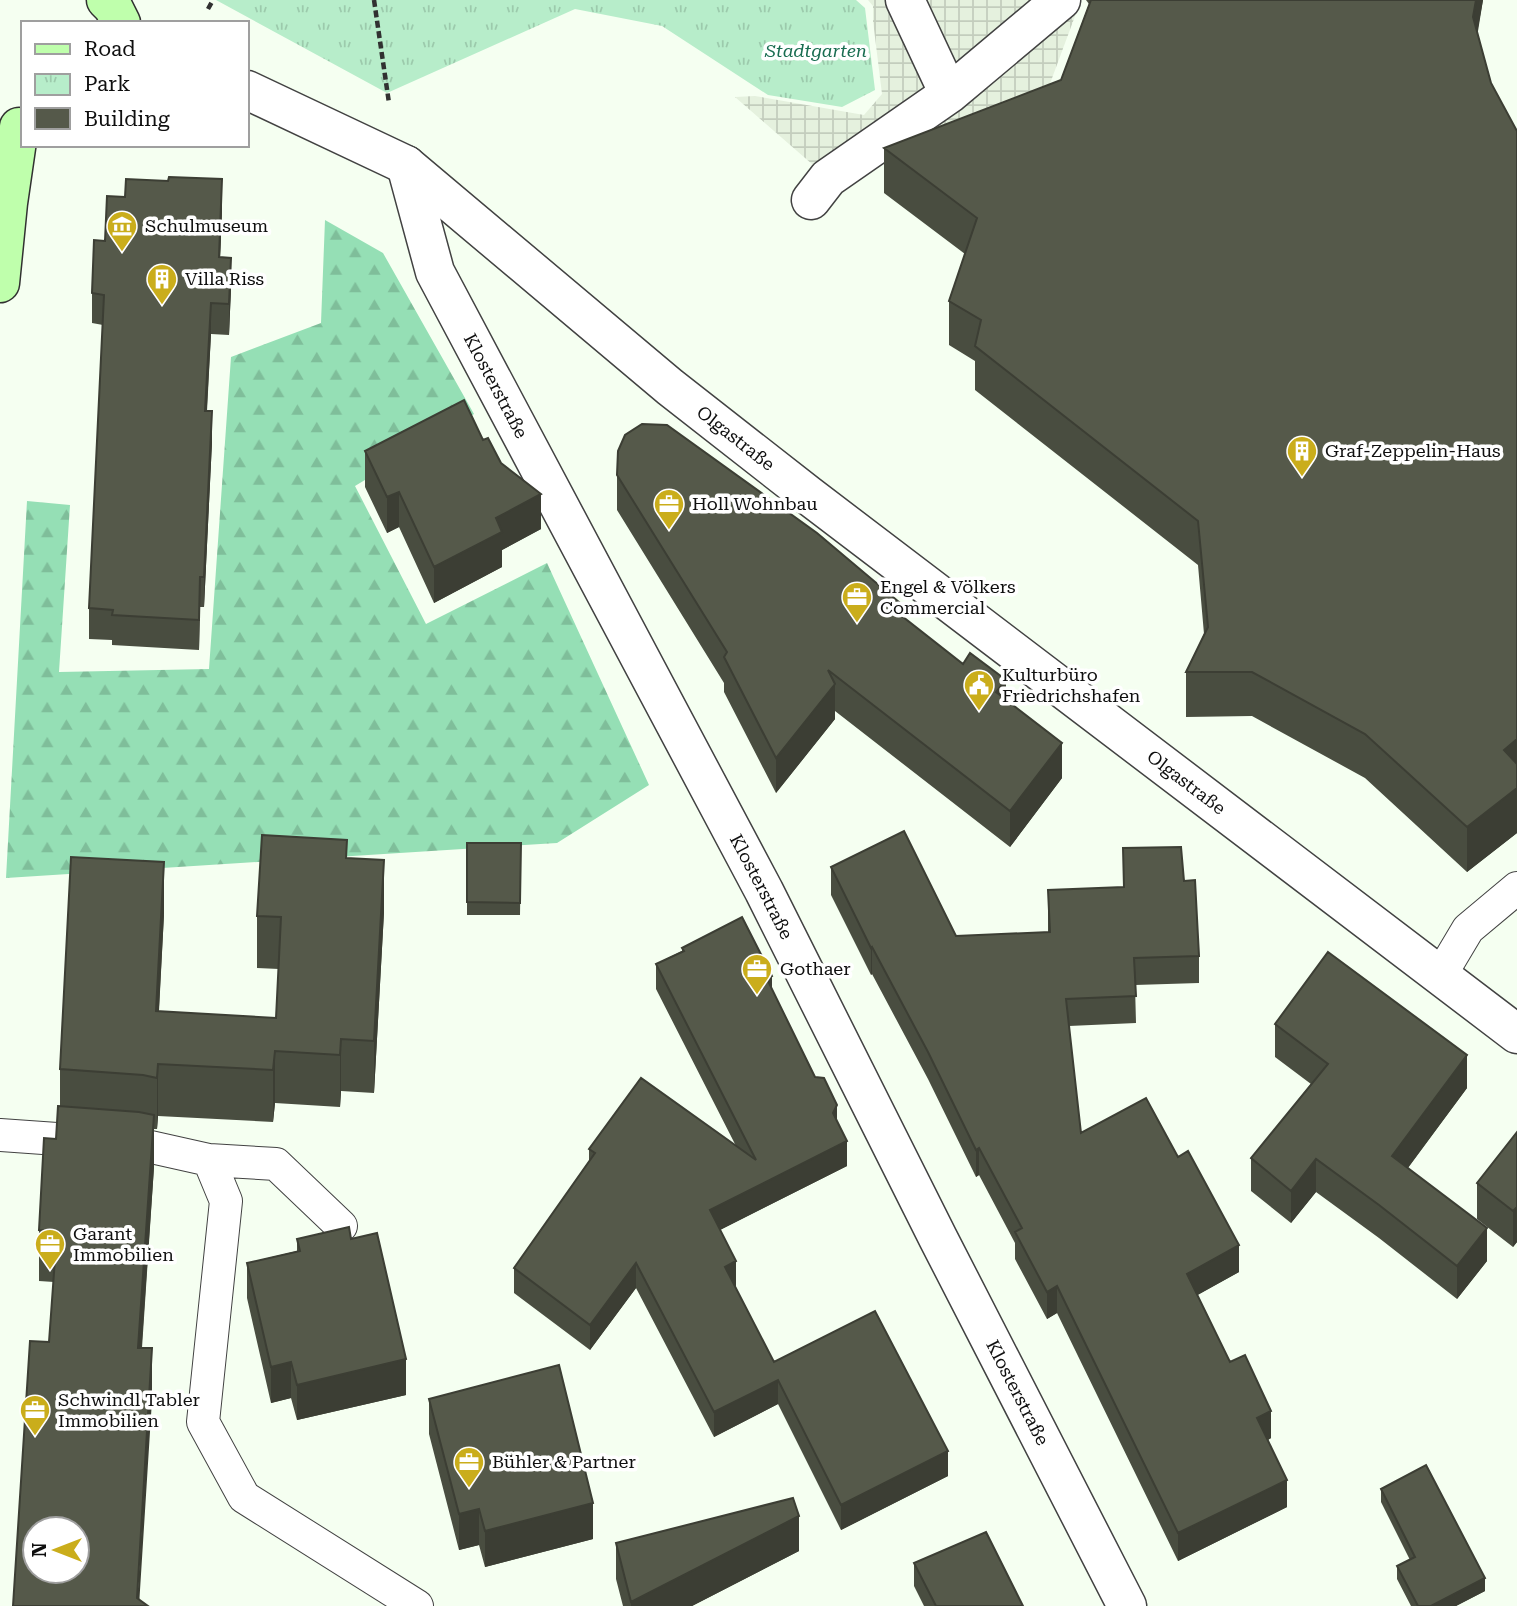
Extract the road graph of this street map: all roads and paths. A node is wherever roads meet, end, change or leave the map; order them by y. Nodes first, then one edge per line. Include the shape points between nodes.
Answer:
1 (106, 0) edge
2 (213, 0) edge
3 (374, 0) edge
4 (905, 0) edge
5 (1060, 0) edge
6 (208, 9) dead end
7 (120, 21) edge
8 (248, 90) edge
9 (948, 94) junction
10 (14, 123) edge
11 (406, 165) junction
12 (811, 200) dead end
13 (0, 283) edge
14 (1517, 888) edge
15 (1440, 976) junction
16 (1517, 1034) edge
17 (0, 1135) edge
18 (209, 1160) junction
19 (341, 1226) edge
20 (417, 1606) edge
21 (1127, 1606) edge

1 - 7 main road
2 - 6 path
3 - 11 path via 389,104
4 - 9 street
5 - 9 street
8 - 11 street, Olgastraße
9 - 12 street via 828,178
10 - 13 main road
11 - 15 street, Olgastraße via 681,396
11 - 21 street, Klosterstraße via 435,272 764,891
14 - 15 lane via 1468,929
15 - 16 street, Olgastraße
17 - 18 lane via 142,1145
18 - 19 lane via 276,1164
18 - 20 lane via 226,1201 203,1422 244,1497

